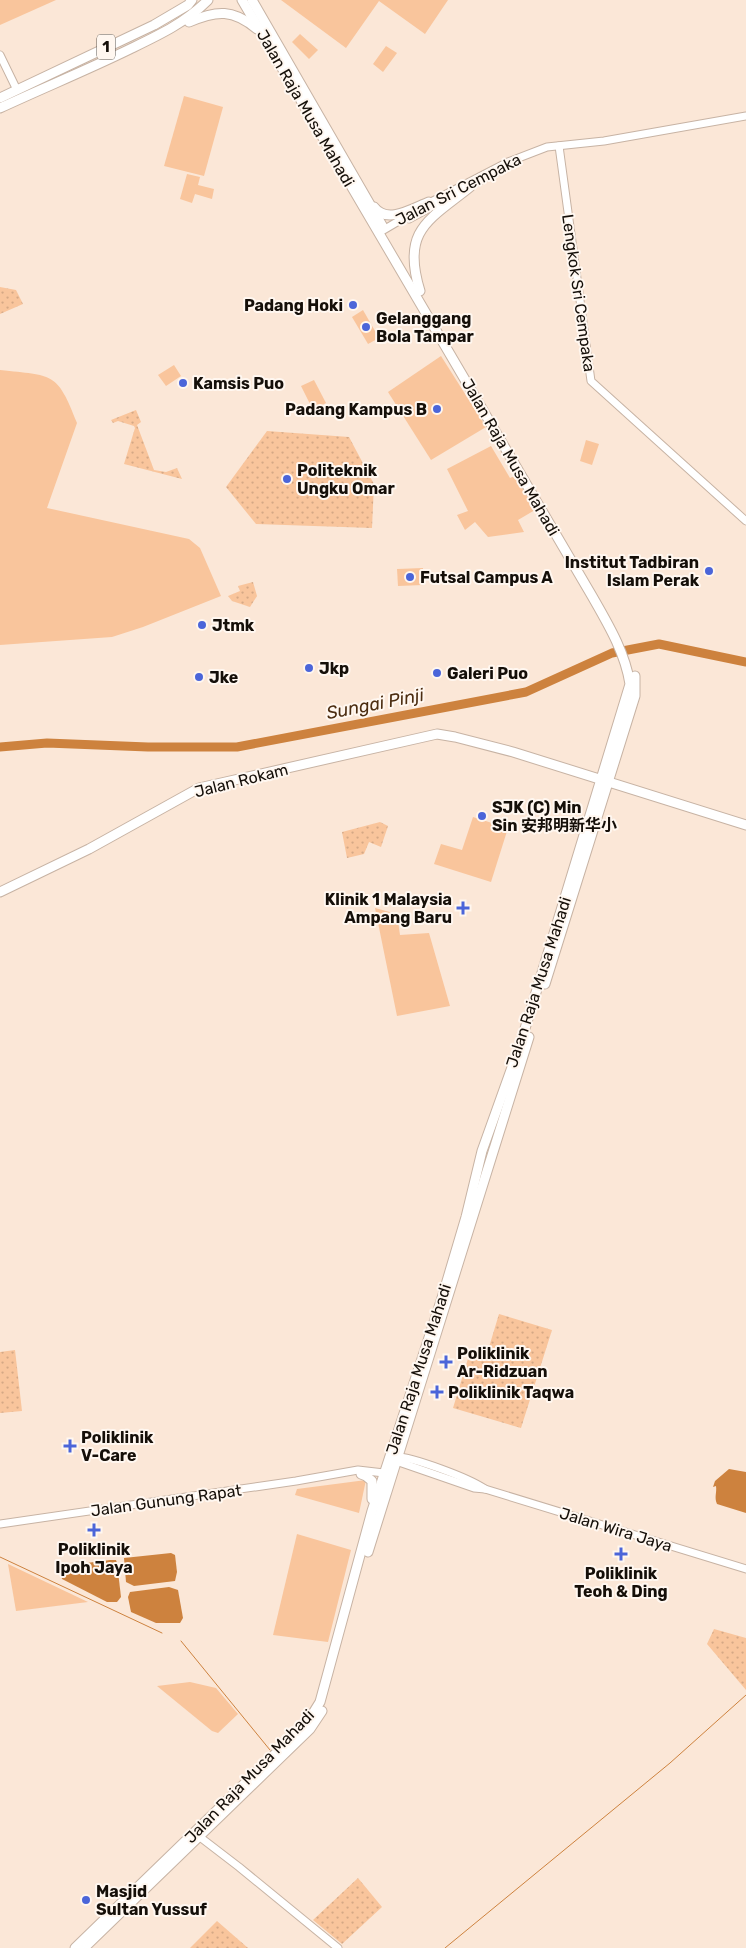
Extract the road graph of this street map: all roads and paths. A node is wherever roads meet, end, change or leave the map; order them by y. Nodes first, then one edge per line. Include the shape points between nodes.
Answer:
1 (208, 0) edge
2 (242, 0) edge
3 (252, 0) edge
4 (191, 2) edge
5 (172, 29) junction
6 (263, 34) junction
7 (0, 54) edge
8 (17, 90) junction
9 (0, 98) edge
10 (0, 108) edge
11 (746, 116) edge
12 (559, 146) junction
13 (470, 187) junction
14 (366, 198) junction
15 (429, 202) junction
16 (383, 231) junction
17 (420, 291) junction
18 (746, 521) edge
19 (618, 638) junction
20 (605, 781) junction
21 (746, 825) edge
22 (0, 892) edge
23 (520, 1045) junction
24 (502, 1117) junction
25 (479, 1169) junction
26 (394, 1458) junction
27 (361, 1474) junction
28 (333, 1476) junction
29 (385, 1478) junction
30 (372, 1511) junction
31 (0, 1524) edge
32 (746, 1569) edge
33 (199, 1834) junction
34 (75, 1948) edge
35 (84, 1948) edge
36 (338, 1948) edge

1 - 5 main road, 1
2 - 6 main road, Jalan Raja Musa Mahadi
3 - 14 main road, Jalan Raja Musa Mahadi
4 - 8 main road, 1 via 154,25
5 - 6 main road via 207,15 230,13 245,19
5 - 10 main road, 1
6 - 16 main road, Jalan Raja Musa Mahadi
7 - 8 street
8 - 9 main road, 1
11 - 12 street, Jalan Sri Cempaka via 676,130
12 - 13 street, Jalan Sri Cempaka via 521,160
12 - 15 street, Jalan Sri Cempaka via 526,154
12 - 18 street, Lengkok Sri Cempaka via 591,380
13 - 16 street, Jalan Sri Cempaka
13 - 17 main road via 434,213 420,230 414,252
14 - 15 main road via 380,214 387,216
14 - 16 main road, Jalan Raja Musa Mahadi
15 - 16 street, Jalan Sri Cempaka
16 - 17 main road, Jalan Raja Musa Mahadi
16 - 19 main road, Jalan Raja Musa Mahadi
17 - 19 main road, Jalan Raja Musa Mahadi
19 - 20 main road, Jalan Raja Musa Mahadi via 628,659 630,684
20 - 21 main road, Jalan Rokam
20 - 22 main road, Jalan Rokam via 512,752 437,734 199,788 98,845
20 - 23 main road, Jalan Raja Musa Mahadi
20 - 24 main road, Jalan Raja Musa Mahadi
23 - 24 main road via 502,1103
23 - 25 main road, Jalan Raja Musa Mahadi
24 - 25 main road via 495,1123
24 - 26 main road, Jalan Raja Musa Mahadi
25 - 26 main road, Jalan Raja Musa Mahadi
26 - 29 main road, Jalan Raja Musa Mahadi
26 - 32 street, Jalan Wira Jaya
27 - 28 street, Jalan Gunung Rapat
27 - 29 street, Jalan Gunung Rapat
27 - 30 main road via 369,1477 373,1486
28 - 29 street, Jalan Gunung Rapat via 358,1470
28 - 31 street, Jalan Gunung Rapat
29 - 30 main road, Jalan Raja Musa Mahadi
29 - 33 main road, Jalan Raja Musa Mahadi via 340,1655 319,1717
30 - 33 main road, Jalan Raja Musa Mahadi via 317,1708
33 - 34 main road, Jalan Raja Musa Mahadi
33 - 35 main road, Jalan Raja Musa Mahadi
33 - 36 street

